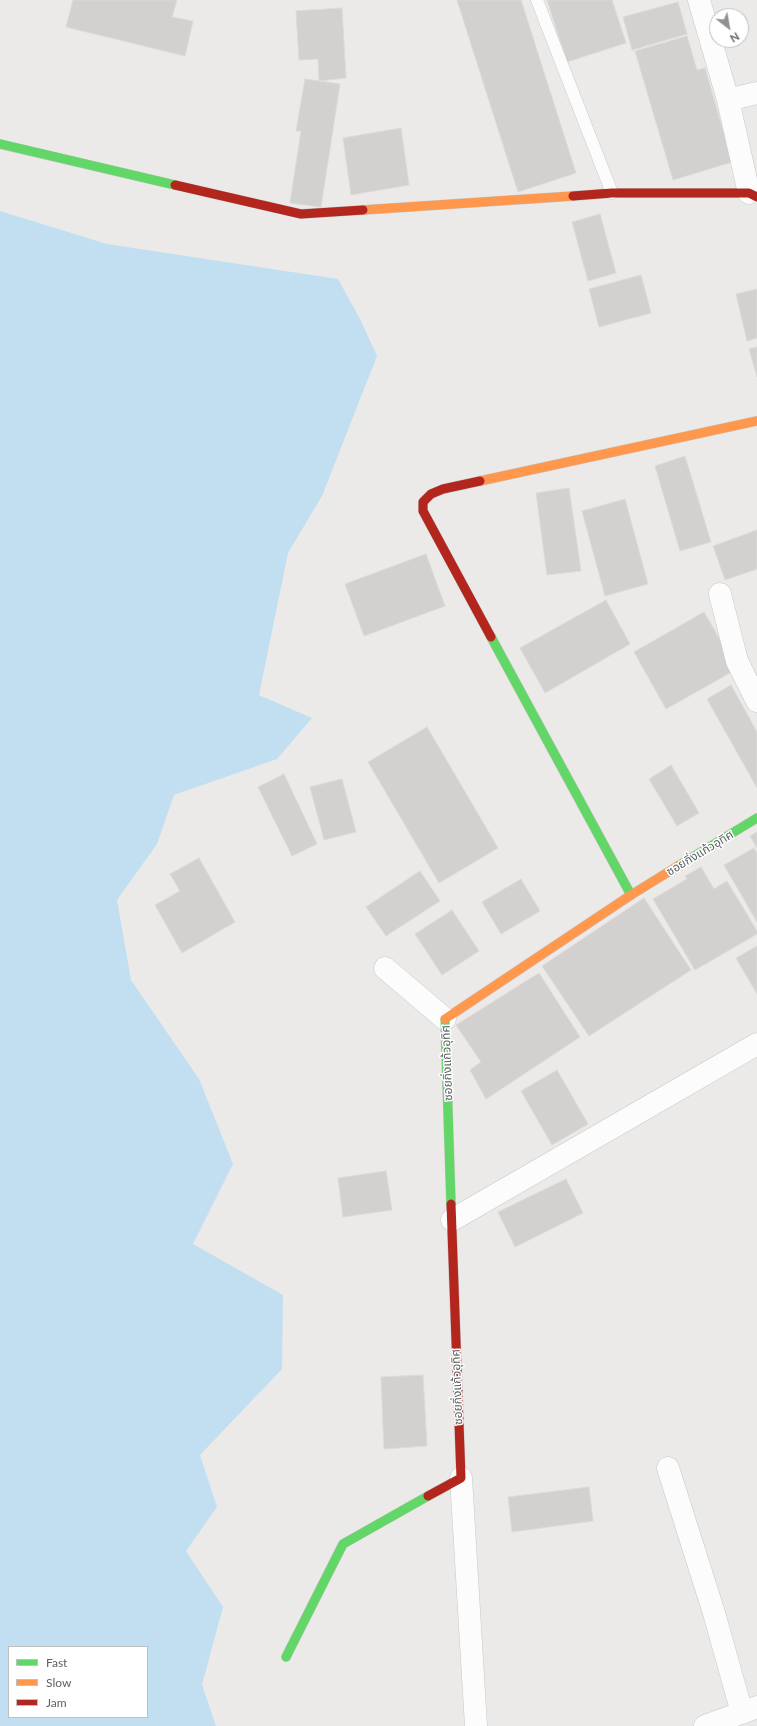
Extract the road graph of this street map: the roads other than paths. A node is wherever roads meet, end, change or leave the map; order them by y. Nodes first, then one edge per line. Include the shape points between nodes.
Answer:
1 (537, 0) edge
2 (699, 0) edge
3 (757, 93) edge
4 (728, 100) junction
5 (0, 144) edge
6 (612, 193) junction
7 (753, 195) edge
8 (757, 421) edge
9 (720, 594) dead end
10 (757, 702) edge
11 (757, 818) edge
12 (631, 895) junction
13 (385, 968) dead end
14 (445, 1019) junction
15 (757, 1044) edge
16 (452, 1220) junction
17 (668, 1468) dead end
18 (460, 1478) junction
19 (286, 1657) dead end
20 (750, 1710) edge
21 (476, 1726) edge
22 (704, 1726) edge

1 - 6 lane
2 - 4 street
3 - 4 street
4 - 7 street
5 - 6 street via 301,214
6 - 7 street
8 - 12 street via 443,489 431,494 423,502 423,511
9 - 10 street via 737,661
11 - 12 street, ซอยกิ่งแก้วอุทิศ
12 - 14 street, ซอยกิ่งแก้วอุทิศ
13 - 14 street
14 - 16 street, ซอยกิ่งแก้วอุทิศ
15 - 16 street
16 - 18 street, ซอยกิ่งแก้วอุทิศ
17 - 20 street via 714,1613
18 - 19 street via 343,1544
18 - 21 street, ซอยกิ่งแก้วอุทิศ
20 - 22 street

